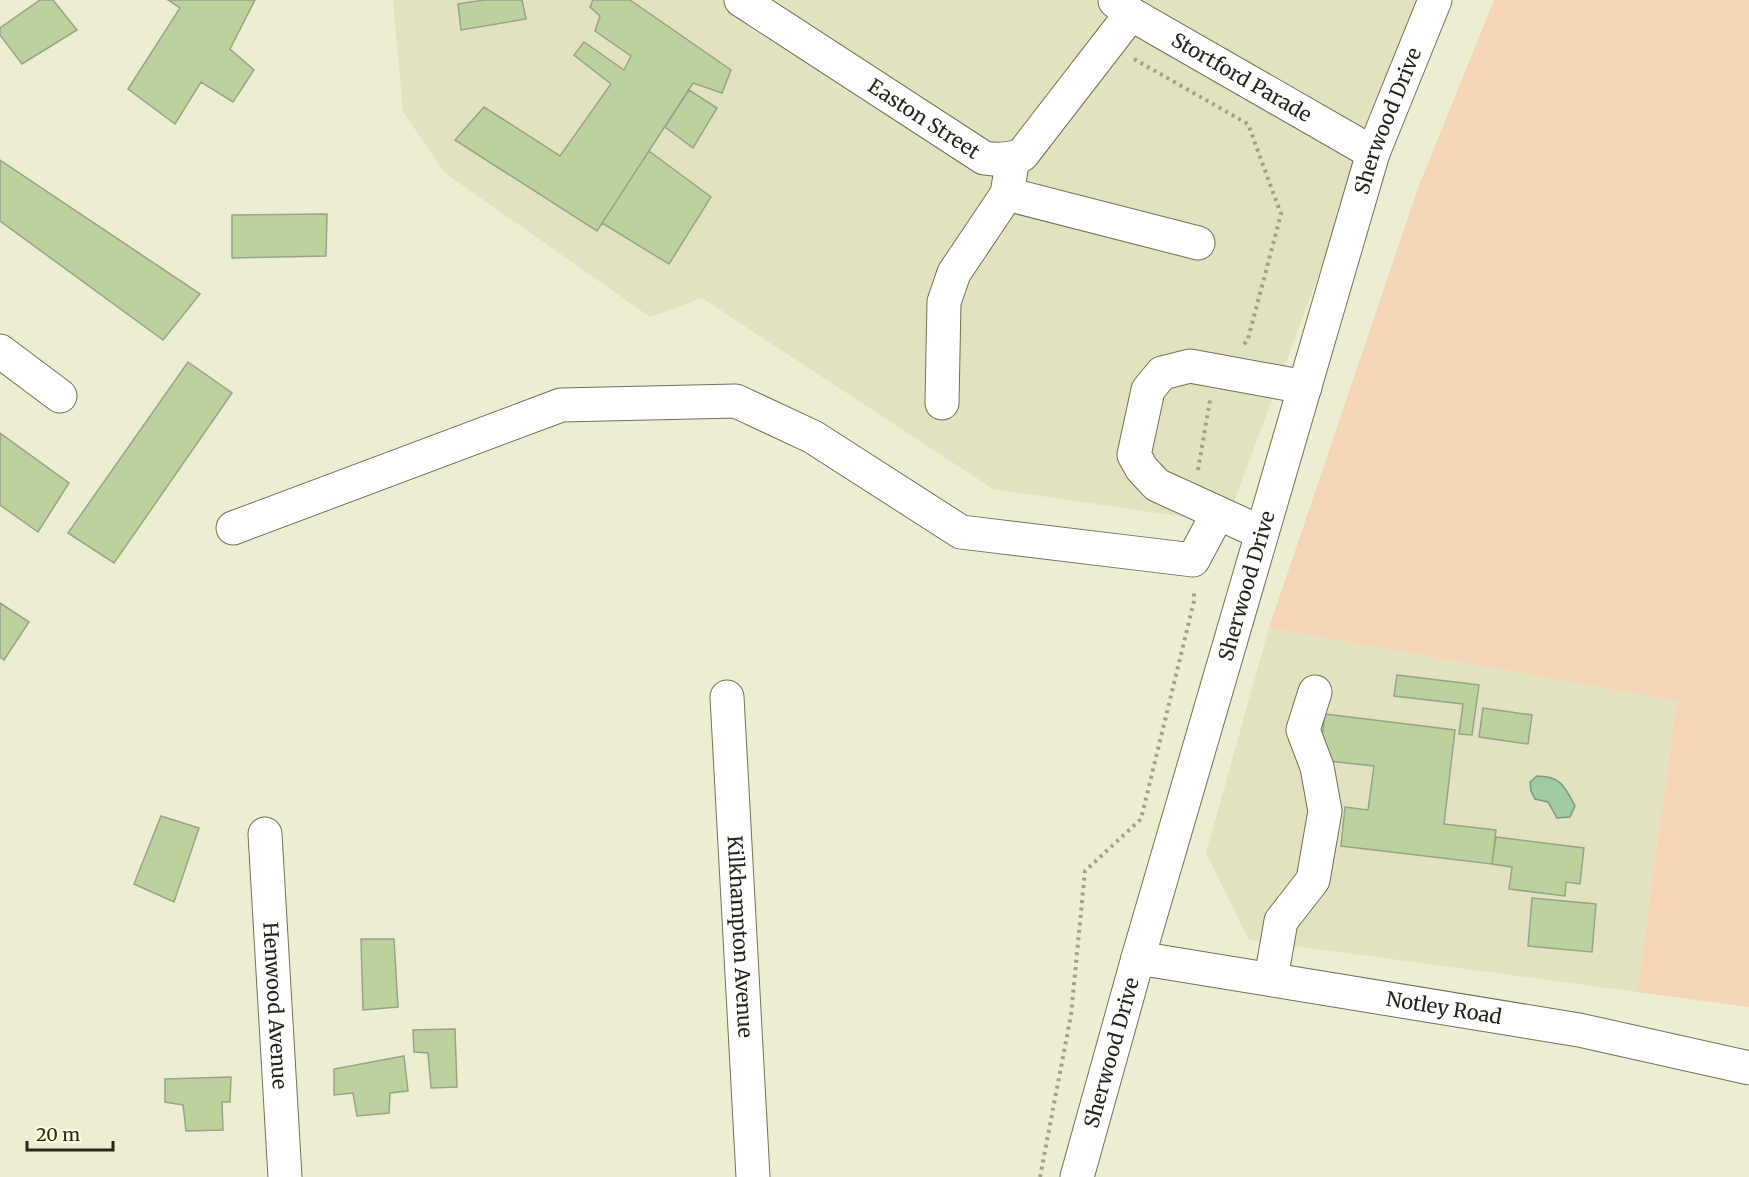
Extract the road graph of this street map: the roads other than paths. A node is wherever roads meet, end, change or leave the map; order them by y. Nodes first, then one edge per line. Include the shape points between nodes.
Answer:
1 (741, 0) edge
2 (1435, 0) edge
3 (1122, 7) edge
4 (1373, 153) junction
5 (1013, 158) junction
6 (1007, 194) junction
7 (1198, 243) dead end
8 (0, 351) edge
9 (1305, 387) junction
10 (60, 396) dead end
11 (942, 404) dead end
12 (1218, 513) junction
13 (233, 528) dead end
14 (1262, 532) junction
15 (1316, 692) dead end
16 (728, 697) dead end
17 (265, 834) dead end
18 (1138, 958) junction
19 (1271, 979) junction
20 (1749, 1068) edge
21 (285, 1177) edge
22 (753, 1177) edge
23 (1077, 1177) edge

1 - 5 street, Easton Street via 984,158
2 - 4 street, Sherwood Drive
3 - 4 street, Stortford Parade
3 - 5 street via 1022,155
4 - 9 street, Sherwood Drive
5 - 6 street
6 - 7 street
6 - 11 street via 954,273 944,302
8 - 10 street
9 - 12 street via 1190,366 1162,372 1148,390 1134,455 1157,485
9 - 14 street, Sherwood Drive
12 - 13 street via 1193,560 961,532 813,437 736,401 561,405
12 - 14 street
14 - 18 street, Sherwood Drive
15 - 19 street via 1303,730 1317,767 1325,811 1313,880 1281,921
16 - 22 street, Kilkhampton Avenue
17 - 21 street, Henwood Avenue
18 - 19 street, Notley Road
18 - 23 street, Sherwood Drive
19 - 20 street, Notley Road via 1579,1030

